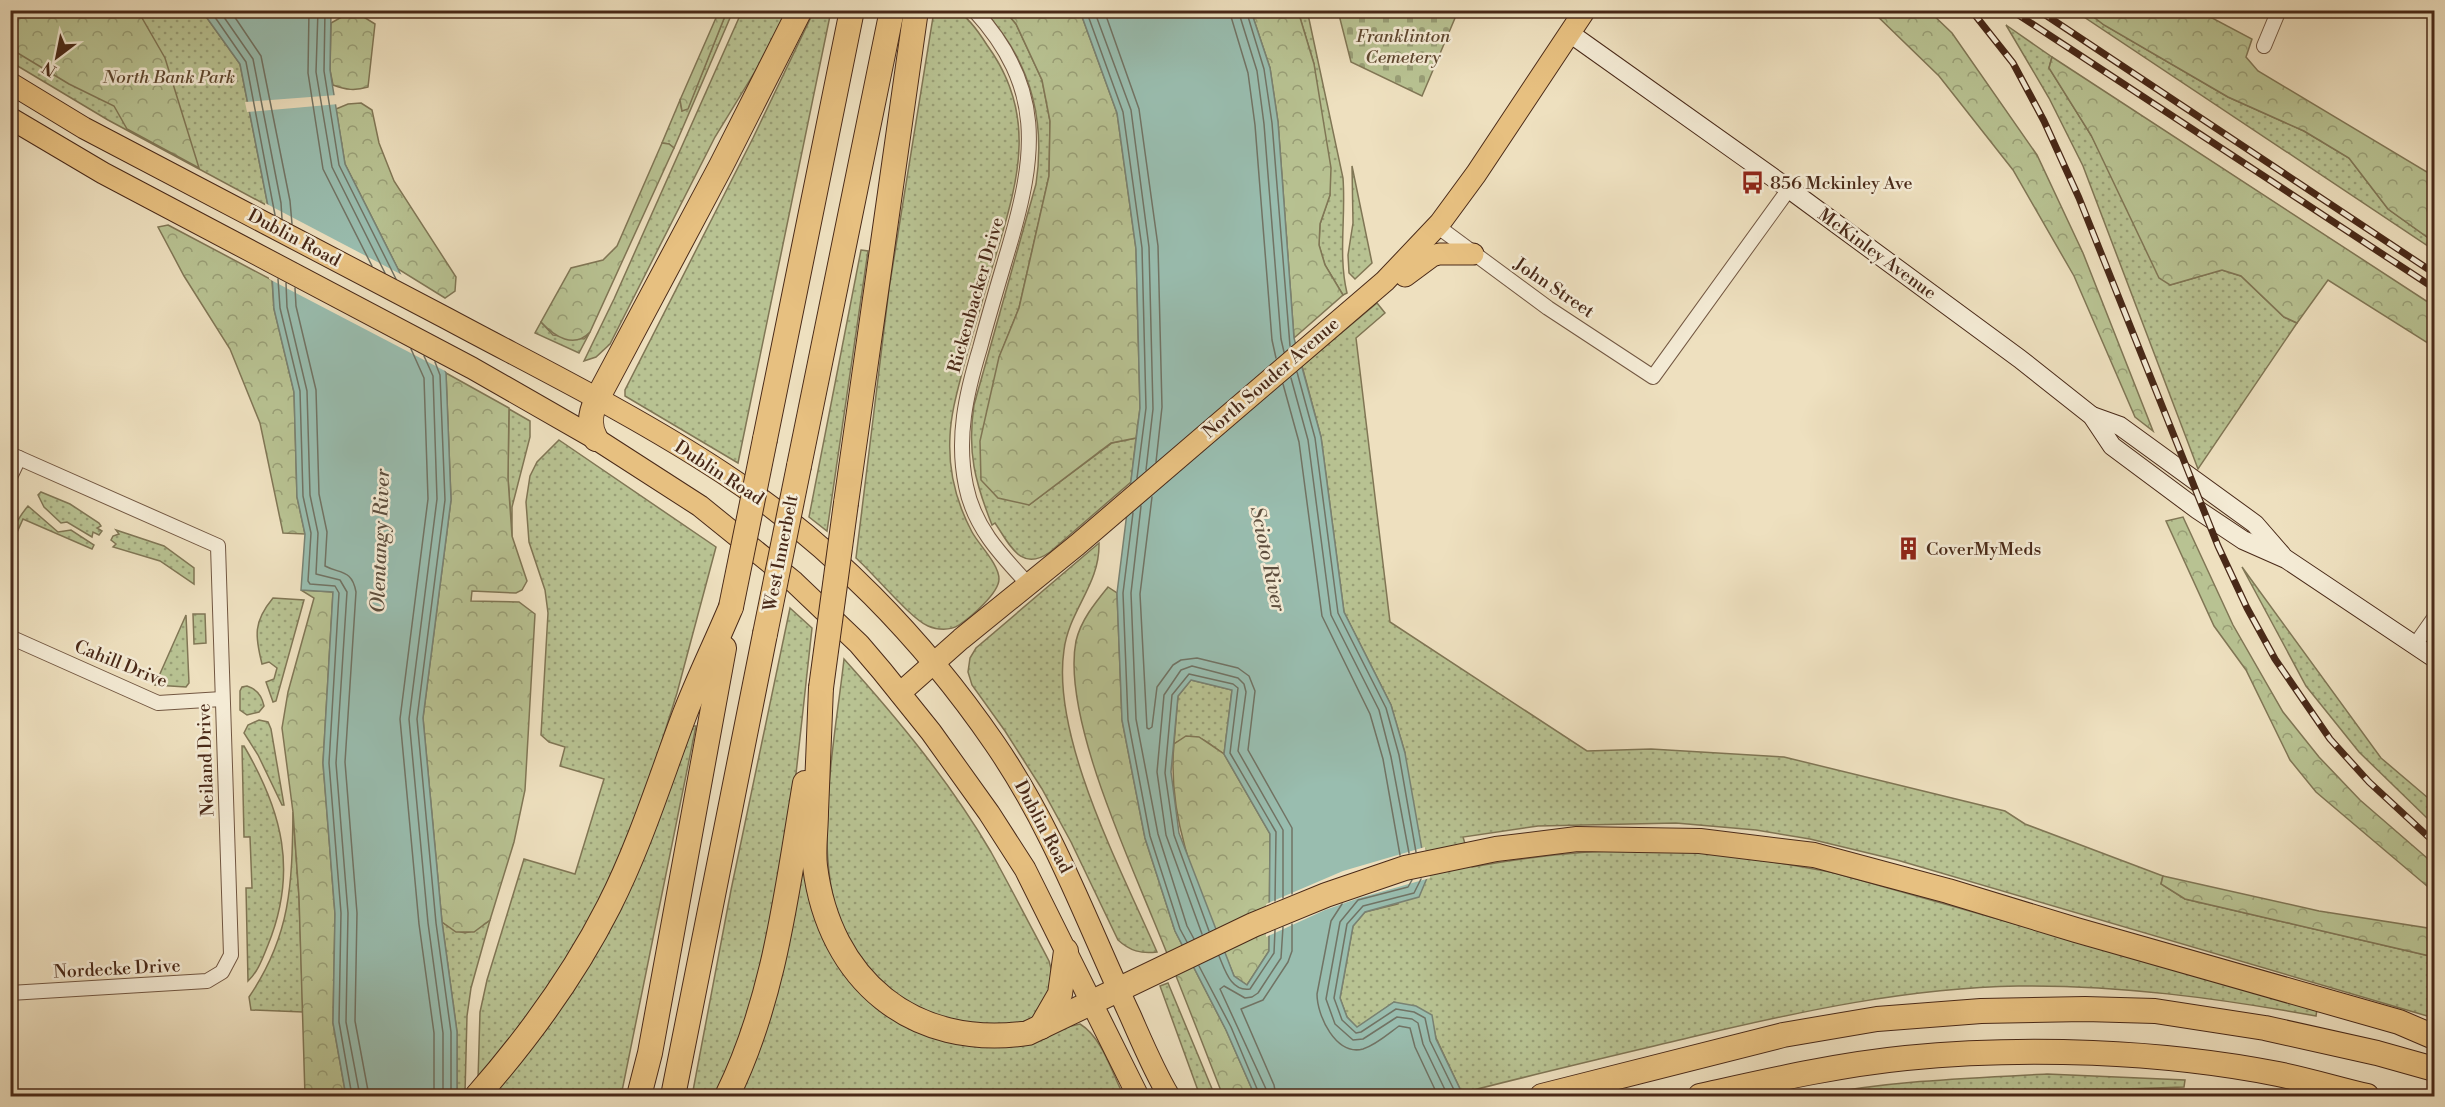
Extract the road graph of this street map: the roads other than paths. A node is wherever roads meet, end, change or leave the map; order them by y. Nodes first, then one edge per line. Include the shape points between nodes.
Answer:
1 (800, 10) edge
2 (852, 10) edge
3 (892, 10) edge
4 (974, 10) edge
5 (1585, 10) edge
6 (2279, 10) edge
7 (916, 11) edge
8 (1571, 34) junction
9 (2264, 46) dead end
10 (10, 83) edge
11 (10, 118) edge
12 (1789, 189) junction
13 (1437, 226) junction
14 (1473, 254) junction
15 (1384, 281) junction
16 (597, 399) junction
17 (596, 439) junction
18 (15, 456) edge
19 (10, 477) edge
20 (1028, 584) junction
21 (731, 607) junction
22 (2434, 618) edge
23 (10, 637) edge
24 (2415, 645) junction
25 (2434, 658) edge
26 (932, 664) junction
27 (821, 688) junction
28 (900, 693) junction
29 (222, 699) junction
30 (1066, 951) junction
31 (222, 972) joint
32 (1118, 990) junction
33 (10, 993) edge
34 (1091, 1001) junction
35 (1040, 1029) junction
36 (2434, 1037) edge
37 (2434, 1069) edge
38 (477, 1096) edge
39 (639, 1096) edge
40 (673, 1096) edge
41 (728, 1096) edge
42 (1138, 1096) edge
43 (1169, 1096) edge
44 (1542, 1096) edge
45 (1700, 1096) edge
46 (2367, 1096) edge

1 - 16 highway
2 - 21 highway, bridge
3 - 40 highway, West Innerbelt, bridge
4 - 20 street, Rickenbacker Drive via 999,40 1015,70 1030,134 1020,208 962,416 961,452 966,488 988,540
5 - 8 main road, North Souder Avenue
6 - 9 street
7 - 27 highway, bridge
8 - 12 main road, McKinley Avenue
8 - 13 main road, North Souder Avenue
10 - 16 main road, Dublin Road via 84,128
11 - 17 main road, Dublin Road via 103,173 472,368
12 - 14 street, John Street via 1653,378
12 - 24 main road, McKinley Avenue via 2092,416 2120,426 2255,524 2286,559
13 - 14 street, John Street
13 - 15 main road, North Souder Avenue
14 - 15 main road via 1432,256 1409,275
15 - 20 main road, North Souder Avenue
16 - 17 highway via 590,422
16 - 26 main road, Dublin Road via 724,474 795,526 874,599
17 - 28 main road, Dublin Road via 700,506 794,582 860,644
18 - 19 street
18 - 29 street, Neiland Drive via 218,546
20 - 26 main road, North Souder Avenue
21 - 38 highway via 685,715 655,803 609,907 538,1022
21 - 39 highway
22 - 24 street
23 - 29 street, Cahill Drive via 158,703
24 - 25 main road, McKinley Avenue
26 - 28 main road, North Souder Avenue
26 - 32 main road, Dublin Road via 994,743 1031,800 1061,858
27 - 35 highway via 815,864 822,905 838,945 856,972 882,998 911,1017 968,1035 1001,1037
27 - 41 highway via 780,928 761,1010
28 - 30 main road, Dublin Road via 989,813 1025,869
29 - 31 street, Neiland Drive via 231,955
30 - 34 main road, Dublin Road
30 - 35 highway via 1060,994
31 - 33 street, Nordecke Drive via 193,984
32 - 34 highway
32 - 36 highway via 1253,925 1405,868 1496,849 1577,839 1677,841 1814,855 2398,1022
32 - 43 main road, Dublin Road
34 - 35 highway
34 - 42 main road, Dublin Road
37 - 44 highway via 2265,1028 2155,1011 1981,1011 1877,1019 1783,1035
45 - 46 highway via 1785,1077 1906,1058 1992,1053 2166,1058 2279,1074

